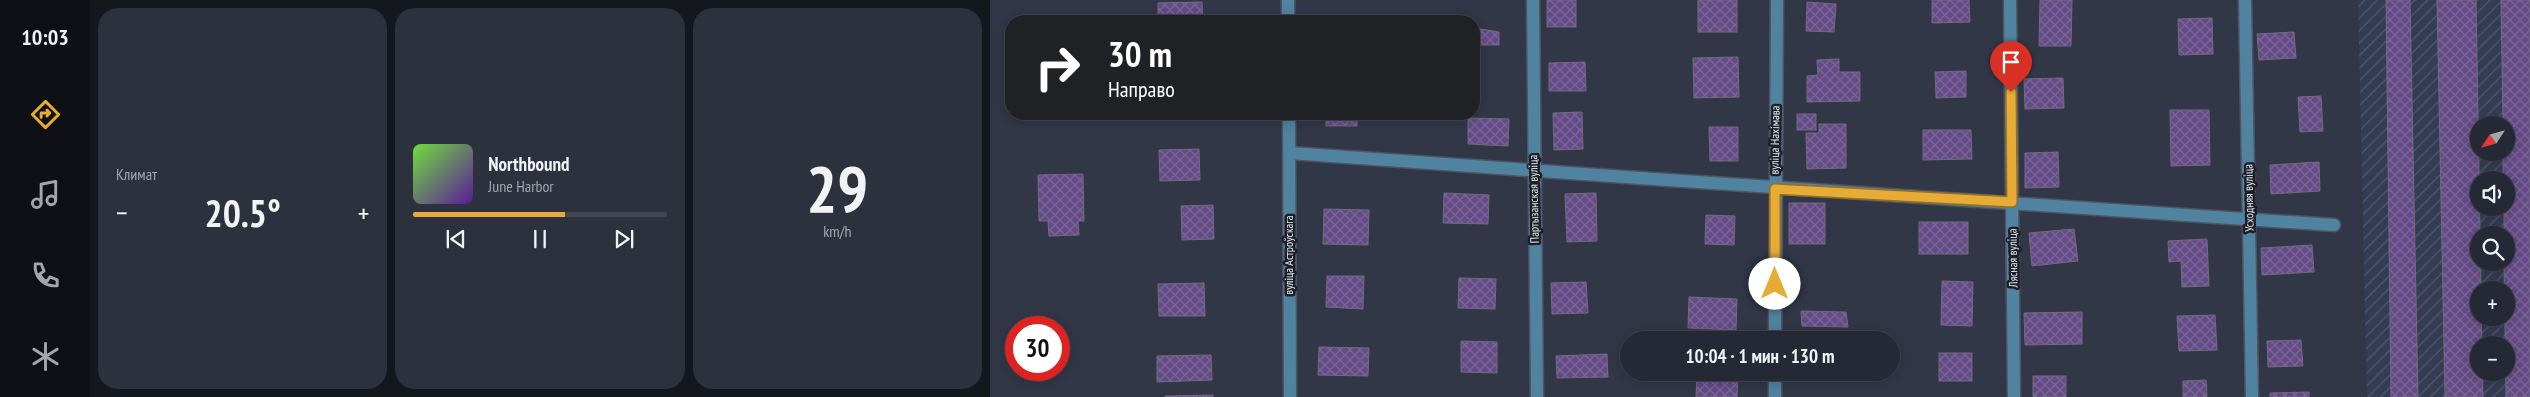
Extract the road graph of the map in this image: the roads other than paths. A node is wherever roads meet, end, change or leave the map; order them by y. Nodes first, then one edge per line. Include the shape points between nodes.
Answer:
1 (1288, 0) edge
2 (1533, 0) edge
3 (1777, 0) edge
4 (2010, 0) edge
5 (2245, 0) edge
6 (1288, 15) edge
7 (1289, 120) edge
8 (1290, 153) junction
9 (1534, 171) junction
10 (1775, 189) junction
11 (2012, 202) junction
12 (2249, 220) junction
13 (2334, 225) dead end
14 (1775, 331) edge
15 (1775, 381) edge
16 (1290, 397) edge
17 (1537, 397) edge
18 (1775, 397) edge
19 (2014, 397) edge
20 (2252, 397) edge

1 - 6 street
2 - 9 street, Партызанская вуліца
3 - 10 street, вуліца Нахімава
4 - 11 street, Лясная вуліца
5 - 12 street, Усходняя вуліца
7 - 8 street, вуліца Астроўскага
8 - 9 street
8 - 16 street, вуліца Астроўскага
9 - 10 street
9 - 17 street, Партызанская вуліца
10 - 11 street
10 - 14 street, вуліца Нахімава
11 - 12 street
11 - 19 street, Лясная вуліца
12 - 13 street
12 - 20 street, Усходняя вуліца
15 - 18 street

